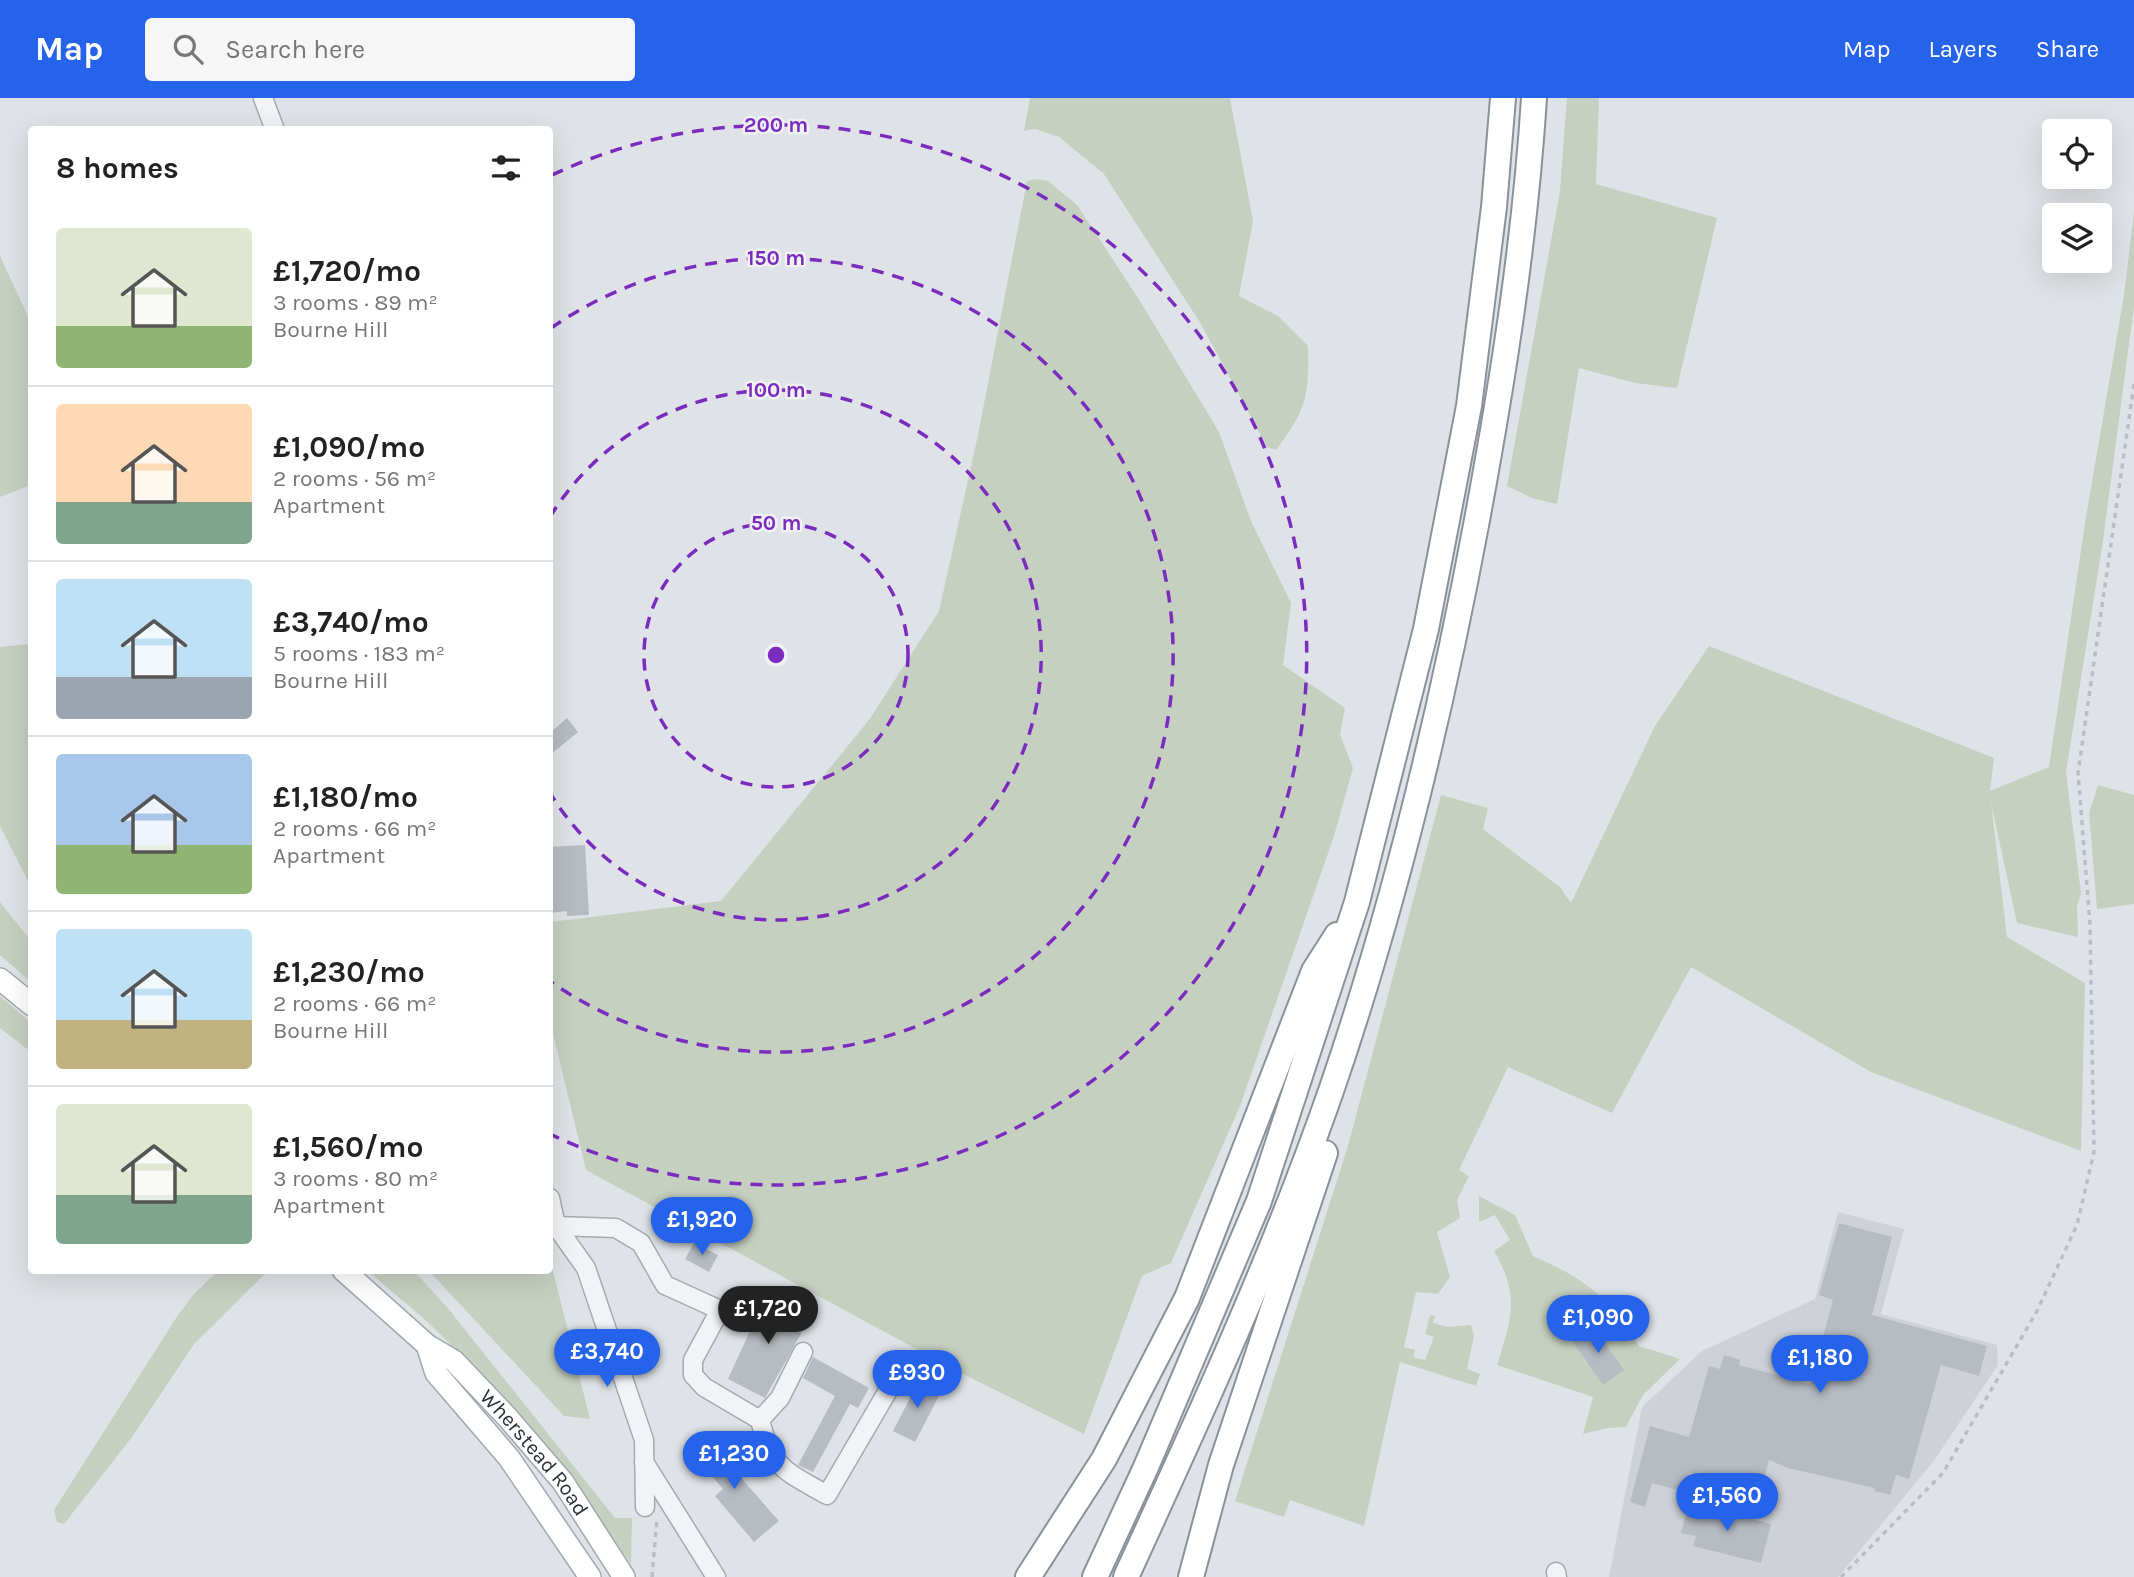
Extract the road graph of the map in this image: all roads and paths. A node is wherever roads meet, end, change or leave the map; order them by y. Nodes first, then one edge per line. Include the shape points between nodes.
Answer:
1 (263, 98) edge
2 (1503, 98) edge
3 (1534, 98) edge
4 (274, 126) edge
5 (2134, 384) edge
6 (1357, 902) junction
7 (0, 979) edge
8 (28, 1002) edge
9 (1331, 1090) junction
10 (553, 1212) edge
11 (556, 1226) junction
12 (347, 1274) edge
13 (427, 1345) junction
14 (803, 1352) dead end
15 (893, 1382) dead end
16 (760, 1420) junction
17 (645, 1462) junction
18 (645, 1507) dead end
19 (656, 1541) dead end
20 (590, 1577) edge
21 (624, 1577) edge
22 (652, 1577) edge
23 (716, 1577) edge
24 (1028, 1577) edge
25 (1095, 1577) edge
26 (1126, 1577) edge
27 (1191, 1577) edge
28 (1841, 1577) edge

1 - 4 street
2 - 6 highway via 1469,406 1426,629
3 - 9 highway via 1528,200 1496,415 1454,640 1388,911
5 - 28 path via 2078,772 2090,924 2094,1152 2077,1225 2036,1311 1943,1473
6 - 24 highway via 1314,971 1187,1298 1104,1459
6 - 25 highway via 1259,1201
7 - 8 main road
9 - 26 highway via 1287,1209
9 - 27 highway via 1326,1151 1221,1465
10 - 11 street
11 - 16 street via 616,1228 641,1243 665,1284 720,1310 693,1360 693,1375 704,1387
11 - 17 street via 586,1268 644,1440
12 - 13 main road, Wherstead Road
13 - 20 main road, Wherstead Road via 436,1373 509,1458
13 - 21 main road, Wherstead Road via 454,1360 509,1418 563,1482
14 - 16 street via 780,1398
15 - 16 street via 827,1495 776,1463 767,1450
17 - 18 street
17 - 23 street
19 - 22 path

